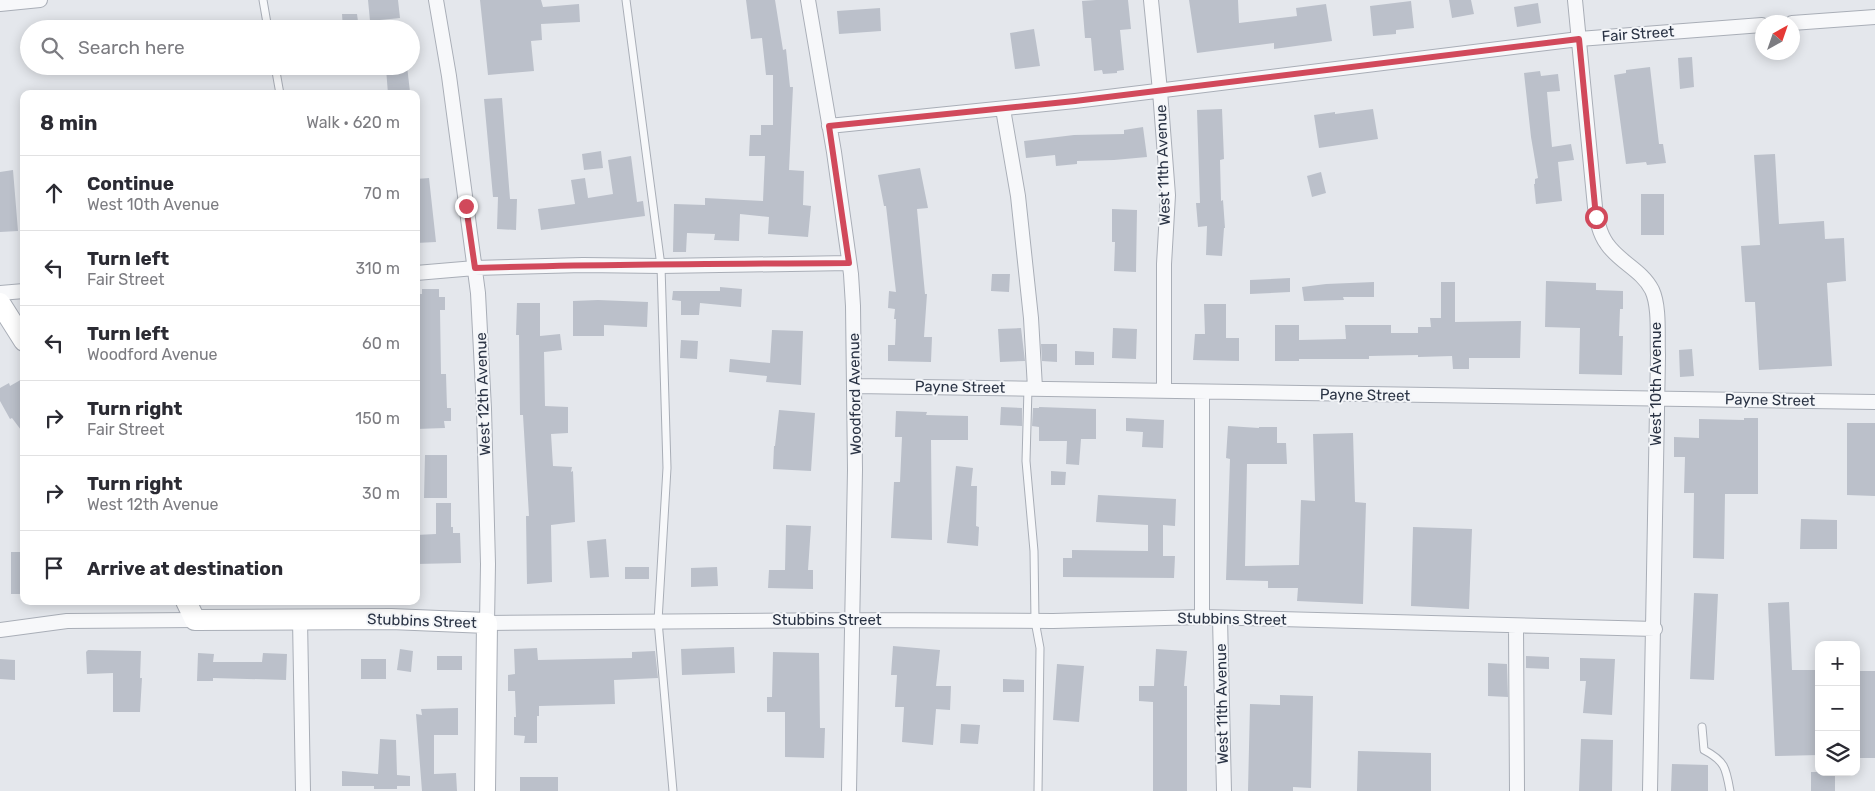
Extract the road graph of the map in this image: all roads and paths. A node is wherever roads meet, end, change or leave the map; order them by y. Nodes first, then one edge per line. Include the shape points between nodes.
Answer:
1 (40, 0) edge
2 (262, 0) edge
3 (436, 0) edge
4 (626, 0) edge
5 (808, 0) edge
6 (1151, 0) edge
7 (1575, 0) edge
8 (0, 4) edge
9 (1875, 17) edge
10 (266, 20) edge
11 (1800, 22) edge
12 (1755, 26) edge
13 (1579, 39) junction
14 (277, 75) edge
15 (279, 90) edge
16 (1160, 91) junction
17 (1004, 108) junction
18 (829, 126) junction
19 (849, 263) junction
20 (661, 266) junction
21 (475, 268) junction
22 (420, 272) edge
23 (20, 292) edge
24 (0, 293) edge
25 (0, 303) edge
26 (20, 335) edge
27 (855, 386) junction
28 (1031, 388) junction
29 (1164, 391) junction
30 (1202, 392) junction
31 (1657, 399) junction
32 (1875, 402) edge
33 (188, 605) edge
34 (1202, 617) junction
35 (1220, 618) junction
36 (300, 619) junction
37 (196, 620) junction
38 (853, 620) junction
39 (658, 621) junction
40 (1035, 621) junction
41 (486, 623) junction
42 (1516, 626) junction
43 (1654, 629) junction
44 (0, 630) edge
45 (1702, 726) dead end
46 (303, 791) edge
47 (485, 791) edge
48 (673, 791) edge
49 (849, 791) edge
50 (1038, 791) edge
51 (1224, 791) edge
52 (1517, 791) edge
53 (1650, 791) edge
54 (1730, 791) edge

1 - 8 street
2 - 10 lane
3 - 21 street, West 12th Avenue
4 - 20 lane
5 - 18 street, Woodford Avenue
6 - 16 street, West 11th Avenue
7 - 13 street, West 10th Avenue
9 - 11 street
12 - 13 street, Fair Street
13 - 16 street, Fair Street
13 - 31 street, West 10th Avenue via 1596,217 1607,244 1642,276 1653,293 1658,356
14 - 15 lane
16 - 17 street, Fair Street
16 - 29 street, West 11th Avenue via 1168,195
17 - 18 street, Fair Street
17 - 28 street via 1018,196 1031,318
18 - 19 street, Woodford Avenue
19 - 20 street
19 - 27 street, Woodford Avenue
20 - 21 street
20 - 39 lane via 667,468
21 - 22 street
21 - 41 street, West 12th Avenue via 484,409 488,564
23 - 24 street
25 - 26 street
27 - 28 street, Payne Street
27 - 38 street, Woodford Avenue
28 - 29 street, Payne Street
28 - 40 lane via 1026,461 1034,551
29 - 30 street, Payne Street
30 - 31 street, Payne Street
30 - 34 street
31 - 32 street, Payne Street
31 - 43 street, West 10th Avenue
33 - 37 street
34 - 35 street, Stubbins Street
34 - 40 street, Stubbins Street
35 - 42 street, Stubbins Street
35 - 51 street, West 11th Avenue
36 - 37 street, Stubbins Street
36 - 41 street, Stubbins Street
36 - 46 street
37 - 44 street, Stubbins Street via 67,621
38 - 39 street, Stubbins Street
38 - 40 street, Stubbins Street
38 - 49 street, Woodford Avenue
39 - 41 street, Stubbins Street
39 - 48 lane
40 - 50 lane via 1040,648
41 - 47 street, West 12th Avenue
42 - 43 street, Stubbins Street
42 - 52 street
43 - 53 street, West 10th Avenue
45 - 54 lane via 1704,750 1719,758 1727,772

